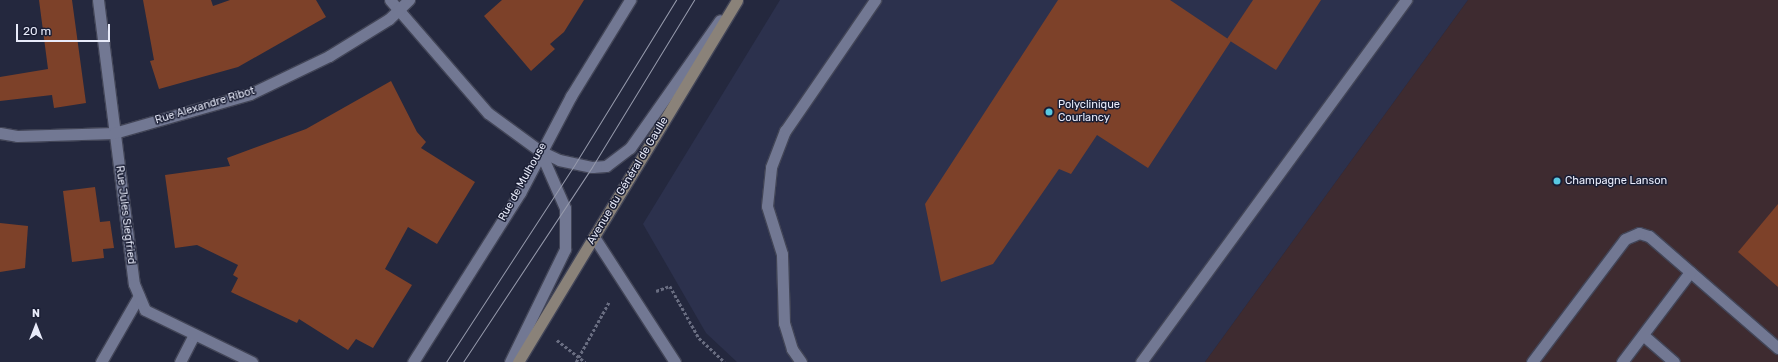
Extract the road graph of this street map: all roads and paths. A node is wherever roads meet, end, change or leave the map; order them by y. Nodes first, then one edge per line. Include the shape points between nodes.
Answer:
1 (98, 0) edge
2 (390, 0) edge
3 (409, 0) edge
4 (630, 0) edge
5 (736, 0) edge
6 (875, 0) edge
7 (1406, 0) edge
8 (399, 10) junction
9 (0, 132) edge
10 (114, 133) junction
11 (540, 151) junction
12 (594, 237) junction
13 (1690, 272) junction
14 (621, 280) junction
15 (139, 296) junction
16 (634, 300) junction
17 (540, 326) junction
18 (194, 334) junction
19 (1643, 335) junction
20 (1778, 348) edge
21 (579, 357) junction
22 (101, 362) edge
23 (180, 362) edge
24 (252, 362) edge
25 (413, 362) edge
26 (510, 362) edge
27 (518, 362) edge
28 (576, 362) edge
29 (585, 362) edge
30 (675, 362) edge
31 (725, 362) edge
32 (802, 362) edge
33 (1141, 362) edge
34 (1532, 362) edge
35 (1622, 362) edge
36 (1674, 362) edge

1 - 10 street, Rue Jules Siegfried
2 - 8 street
3 - 8 street, Rue Alexandre Ribot
4 - 11 street, Rue de Mulhouse
5 - 11 street via 619,160 606,166 592,167 558,160
5 - 12 main road, Avenue du Général de Gaulle
6 - 32 street via 785,131 771,167 767,206 782,254 784,323 792,349
7 - 33 street
8 - 10 street, Rue Alexandre Ribot via 329,56 250,94
8 - 11 street via 488,113
9 - 10 street, Rue Alexandre Ribot via 17,136
10 - 15 street, Rue Jules Siegfried via 134,284
11 - 25 street, Rue de Mulhouse via 520,193
11 - 26 street via 565,208 565,249
12 - 14 street
12 - 17 main road, Avenue du Général de Gaulle
13 - 19 street
13 - 20 street
13 - 34 street via 1650,236 1638,234 1626,239
14 - 16 street
14 - 21 path
15 - 18 street, Rue Jules Siegfried via 145,310
15 - 22 street
16 - 30 street
16 - 31 path via 670,286 699,338
17 - 21 path
17 - 27 main road, Avenue du Général de Gaulle
18 - 23 street
18 - 24 street, Rue Jules Siegfried
19 - 35 street
19 - 36 street
21 - 28 path
21 - 29 path

